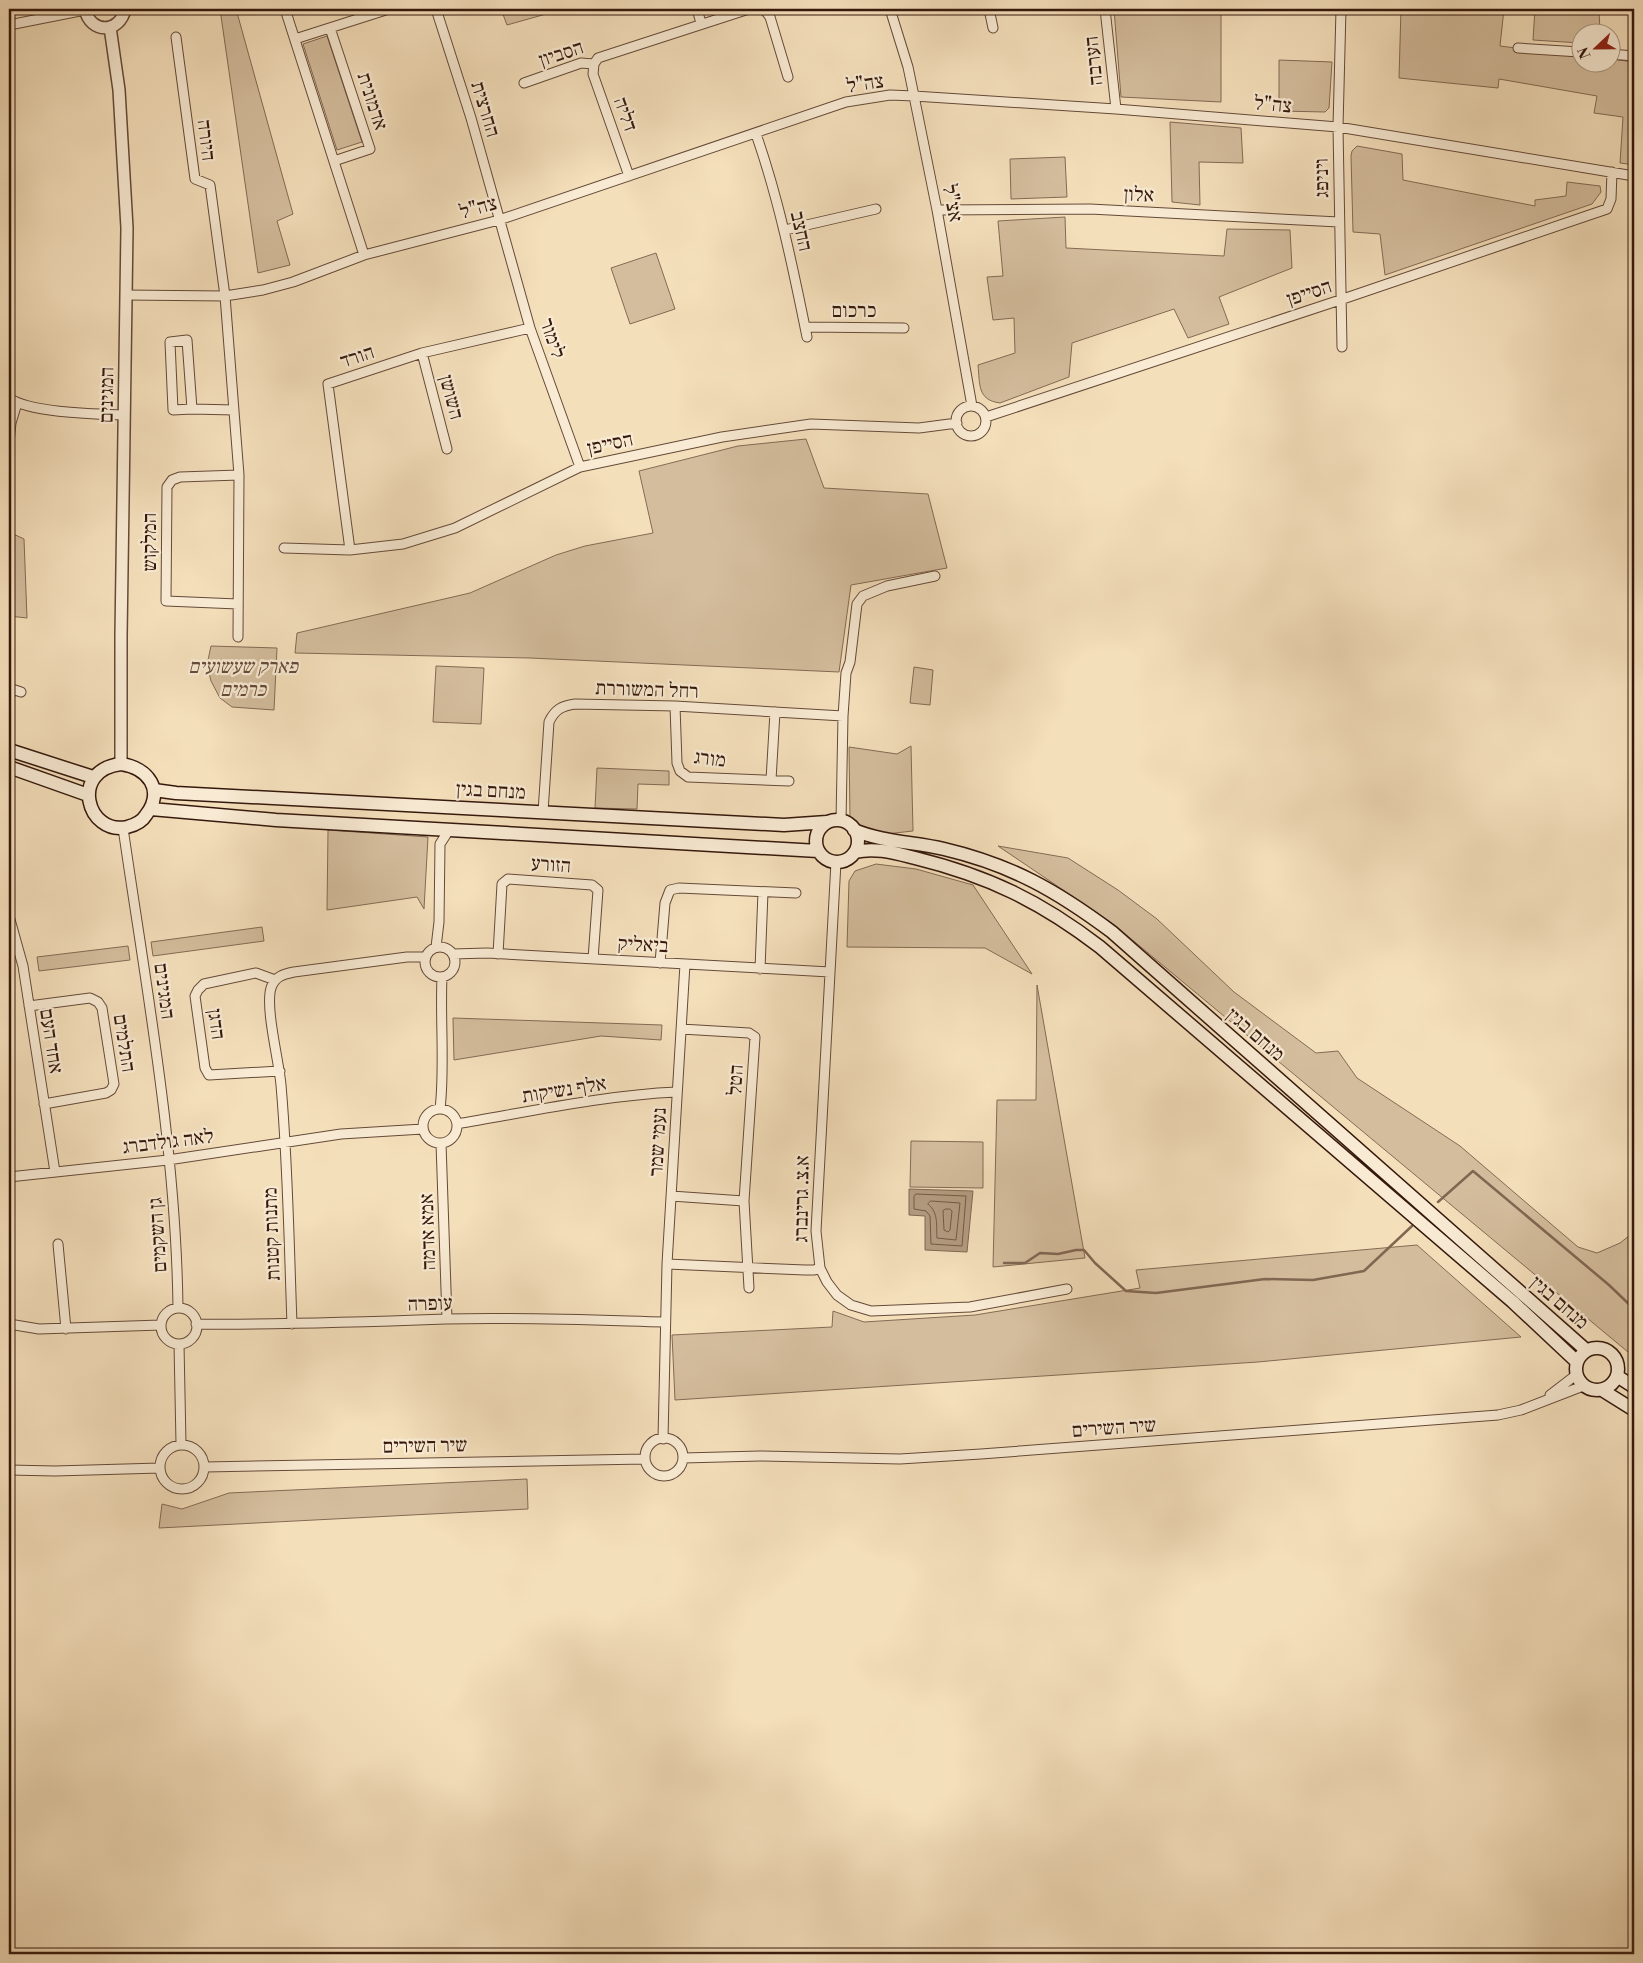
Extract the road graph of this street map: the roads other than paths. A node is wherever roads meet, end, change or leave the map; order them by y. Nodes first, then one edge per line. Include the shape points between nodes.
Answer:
1 (85, 9) edge
2 (125, 9) edge
3 (285, 9) edge
4 (389, 9) edge
5 (436, 9) edge
6 (697, 9) edge
7 (749, 9) edge
8 (764, 9) edge
9 (890, 9) edge
10 (989, 9) edge
11 (1105, 9) edge
12 (1341, 9) edge
13 (701, 23) junction
14 (9, 25) edge
15 (110, 27) junction
16 (330, 28) junction
17 (993, 28) dead end
18 (176, 37) dead end
19 (295, 40) junction
20 (1518, 48) dead end
21 (1570, 51) edge
22 (1620, 55) edge
23 (1634, 56) edge
24 (594, 64) junction
25 (788, 77) dead end
26 (524, 83) dead end
27 (914, 96) junction
28 (1116, 109) junction
29 (1338, 127) junction
30 (756, 134) junction
31 (334, 161) junction
32 (1612, 172) junction
33 (629, 176) junction
34 (1634, 176) edge
35 (876, 209) dead end
36 (937, 210) junction
37 (499, 220) junction
38 (1340, 222) junction
39 (785, 230) junction
40 (364, 256) junction
41 (126, 295) junction
42 (225, 296) junction
43 (1340, 300) junction
44 (805, 327) junction
45 (530, 328) junction
46 (904, 328) dead end
47 (807, 337) dead end
48 (1342, 347) dead end
49 (422, 353) junction
50 (13, 401) edge
51 (972, 406) junction
52 (192, 409) junction
53 (234, 410) junction
54 (124, 414) junction
55 (986, 417) junction
56 (957, 423) junction
57 (9, 442) edge
58 (448, 449) dead end
59 (580, 466) junction
60 (239, 475) junction
61 (284, 548) dead end
62 (350, 550) junction
63 (936, 576) dead end
64 (238, 604) junction
65 (238, 637) dead end
66 (21, 692) dead end
67 (9, 698) edge
68 (675, 706) junction
69 (775, 712) junction
70 (843, 716) junction
71 (9, 750) edge
72 (121, 764) junction
73 (9, 767) edge
74 (93, 777) junction
75 (771, 780) junction
76 (789, 781) dead end
77 (154, 790) junction
78 (88, 795) junction
79 (151, 810) junction
80 (543, 812) junction
81 (841, 820) junction
82 (827, 822) junction
83 (123, 828) junction
84 (430, 829) junction
85 (449, 830) junction
86 (854, 830) junction
87 (440, 844) junction
88 (818, 851) junction
89 (854, 852) junction
90 (836, 862) junction
91 (763, 892) junction
92 (796, 893) dead end
93 (9, 916) edge
94 (445, 950) junction
95 (498, 954) junction
96 (426, 957) junction
97 (593, 959) junction
98 (660, 963) junction
99 (685, 964) junction
100 (760, 969) junction
101 (830, 972) junction
102 (442, 977) junction
103 (275, 980) junction
104 (29, 1006) junction
105 (681, 1029) junction
106 (280, 1071) junction
107 (677, 1092) junction
108 (44, 1104) junction
109 (440, 1109) junction
110 (456, 1124) junction
111 (423, 1128) junction
112 (286, 1143) junction
113 (441, 1143) junction
114 (168, 1160) junction
115 (55, 1172) junction
116 (9, 1177) edge
117 (671, 1196) junction
118 (744, 1201) junction
119 (58, 1244) dead end
120 (667, 1264) junction
121 (747, 1267) junction
122 (820, 1268) junction
123 (749, 1288) dead end
124 (1067, 1289) dead end
125 (178, 1308) junction
126 (447, 1319) junction
127 (665, 1322) junction
128 (9, 1324) edge
129 (196, 1324) junction
130 (292, 1324) junction
131 (161, 1325) junction
132 (66, 1329) junction
133 (179, 1344) junction
134 (1586, 1350) junction
135 (1576, 1361) junction
136 (1576, 1374) junction
137 (1617, 1376) junction
138 (1583, 1386) junction
139 (1634, 1387) edge
140 (1602, 1390) junction
141 (1545, 1401) junction
142 (1634, 1410) edge
143 (663, 1439) junction
144 (181, 1444) junction
145 (683, 1458) junction
146 (645, 1459) junction
147 (205, 1467) junction
148 (160, 1468) junction
149 (9, 1470) edge

1 - 14 street
1 - 15 street via 96,26
2 - 15 street via 120,21
3 - 19 street
4 - 16 street
5 - 37 street, החרצית
6 - 13 street
7 - 13 street, הסביון
8 - 25 street via 770,18
9 - 27 street, אצ"ל
10 - 17 street
11 - 28 street, הערבה
12 - 29 street, ויניפג
13 - 24 street, הסביון via 598,58
15 - 41 street, המגינים via 124,167
16 - 19 street
16 - 31 street, אדמונית via 370,149
18 - 42 street, היורה via 194,180 210,184
19 - 31 street
20 - 21 street
22 - 23 street
24 - 26 street, הסביון via 581,64
24 - 33 street, דליה via 593,74
27 - 28 street, צה"ל
27 - 30 street, צה"ל via 890,95 846,102
27 - 36 street, אצ"ל
28 - 29 street, צה"ל
29 - 32 street, צה"ל
29 - 38 street, ויניפג
30 - 33 street, צה"ל
30 - 39 street, החצב
31 - 40 street
32 - 34 street, צה"ל
32 - 43 street, הסייפן via 1611,199 1607,209
33 - 37 street, צה"ל
35 - 39 street
36 - 38 street, אלון via 1090,209
36 - 51 street, אצ"ל
37 - 40 street, צה"ל
37 - 45 street, לימור
38 - 43 street, ויניפג
39 - 44 street, החצב
40 - 42 street, צה"ל via 293,282
41 - 42 street, צה"ל
41 - 54 street, המגינים
42 - 53 street
43 - 48 street, ויניפג
43 - 55 street, הסייפן
44 - 46 street, כרכום
44 - 47 street, החצב
45 - 49 street, הורד
45 - 59 street, לימור
49 - 58 street, השושן
49 - 62 street, הורד via 328,384
50 - 54 street via 75,412
50 - 57 street
51 - 55 street via 982,410
51 - 56 street via 961,410
52 - 52 street via 173,410 170,342 187,340
52 - 53 street
53 - 60 street
54 - 72 street, המגינים
55 - 56 street via 984,429 976,435 961,432
56 - 59 street, הסייפן via 919,428 810,424
59 - 62 street, הסייפן via 455,528 403,544
60 - 64 street
60 - 64 street, המלקוש via 172,480 167,487 166,574 166,601
61 - 62 street, הסייפן
63 - 70 street via 887,586 863,596 857,604
64 - 65 street
66 - 67 street via 12,689
68 - 69 street, רחל המשוררת
68 - 75 street, מורג via 680,771 688,777
68 - 80 street, רחל המשוררת via 575,704 562,706 553,713 549,722
69 - 70 street, רחל המשוררת
69 - 75 street
70 - 81 street
71 - 74 main road
72 - 74 main road via 110,765
72 - 77 main road via 142,771
73 - 78 main road
74 - 78 main road
75 - 76 street, מורג
77 - 79 main road
77 - 80 main road, מנחם בגין
78 - 83 main road via 95,814 103,822
79 - 83 main road via 144,819
79 - 84 main road
80 - 82 main road, מנחם בגין via 784,825
81 - 82 main road
81 - 86 main road
82 - 88 main road via 817,833
83 - 114 street, המגינים
84 - 85 main road
84 - 87 street
85 - 87 street
85 - 88 main road
86 - 89 main road via 858,841
86 - 134 main road, מנחם בגין via 1000,865 1070,902 1112,932
87 - 94 street via 439,922
88 - 90 main road
89 - 90 main road via 850,858
89 - 135 main road, מנחם בגין via 873,849 967,872 1018,894 1060,918 1100,947 1513,1302
90 - 101 street, א.צ. גרינברג
91 - 92 street
91 - 98 street via 670,890 665,902
91 - 100 street
93 - 104 street, אחד העם via 23,966
94 - 95 street, ביאליק
94 - 96 street via 428,953
94 - 102 street via 455,959 454,969
95 - 97 street, ביאליק
95 - 97 street, הזורע via 502,884 508,879 592,885 598,890
96 - 102 street via 425,962 432,975
96 - 103 street via 407,956 294,972
97 - 98 street, ביאליק
98 - 99 street, ביאליק
99 - 100 street, ביאליק
99 - 105 street, נעמי שמר
100 - 101 street, ביאליק
101 - 122 street, א.צ. גרינברג via 816,1206
102 - 109 street
103 - 106 street via 269,1000
103 - 106 street, הדגן via 256,973 204,984 195,996 209,1075
104 - 108 street, אחד העם
104 - 108 street, התלמים via 90,998 98,1002 102,1008 114,1084 106,1093
105 - 107 street, נעמי שמר
105 - 118 street, הטל via 749,1033 755,1037
106 - 112 street
107 - 110 street, אלף נשיקות via 560,1106
107 - 117 street, נעמי שמר
108 - 115 street, אחד העם
109 - 110 street via 450,1112
109 - 111 street via 428,1114
110 - 113 street via 454,1136
111 - 112 street via 341,1134
111 - 113 street via 430,1140
112 - 114 street, לאה גולדברג
112 - 130 street, מתנות קטנות
113 - 126 street, אמא אדמה
114 - 115 street, לאה גולדברג
114 - 125 street, גן השקמים via 177,1245
115 - 116 street, לאה גולדברג
117 - 118 street
117 - 120 street, נעמי שמר
118 - 121 street, הטל
119 - 132 street
120 - 121 street
120 - 127 street, נעמי שמר
121 - 122 street
121 - 123 street, הטל
122 - 124 street, א.צ. גרינברג via 837,1296 851,1305 871,1311 970,1307
125 - 129 street via 190,1312
125 - 131 street via 169,1311
126 - 127 street, עופרה
126 - 130 street, עופרה
127 - 143 street, נעמי שמר
128 - 132 street
129 - 130 street, עופרה
129 - 133 street via 191,1339
131 - 132 street
131 - 133 street via 167,1339
133 - 144 street
134 - 135 main road
134 - 137 main road via 1608,1350 1617,1362
135 - 136 main road
136 - 138 main road
136 - 141 street, שיר השירים
137 - 139 main road
137 - 140 main road via 1614,1383
138 - 140 main road
138 - 141 street, שיר השירים
140 - 142 main road
141 - 145 street, שיר השירים via 1498,1415 981,1454 900,1459
143 - 145 street via 677,1443
143 - 146 street via 648,1447
144 - 147 street via 198,1450
144 - 148 street via 169,1448
145 - 146 street via 675,1473 664,1476 651,1472
146 - 147 street, שיר השירים
147 - 148 street via 196,1485 181,1490 166,1483
148 - 149 street

